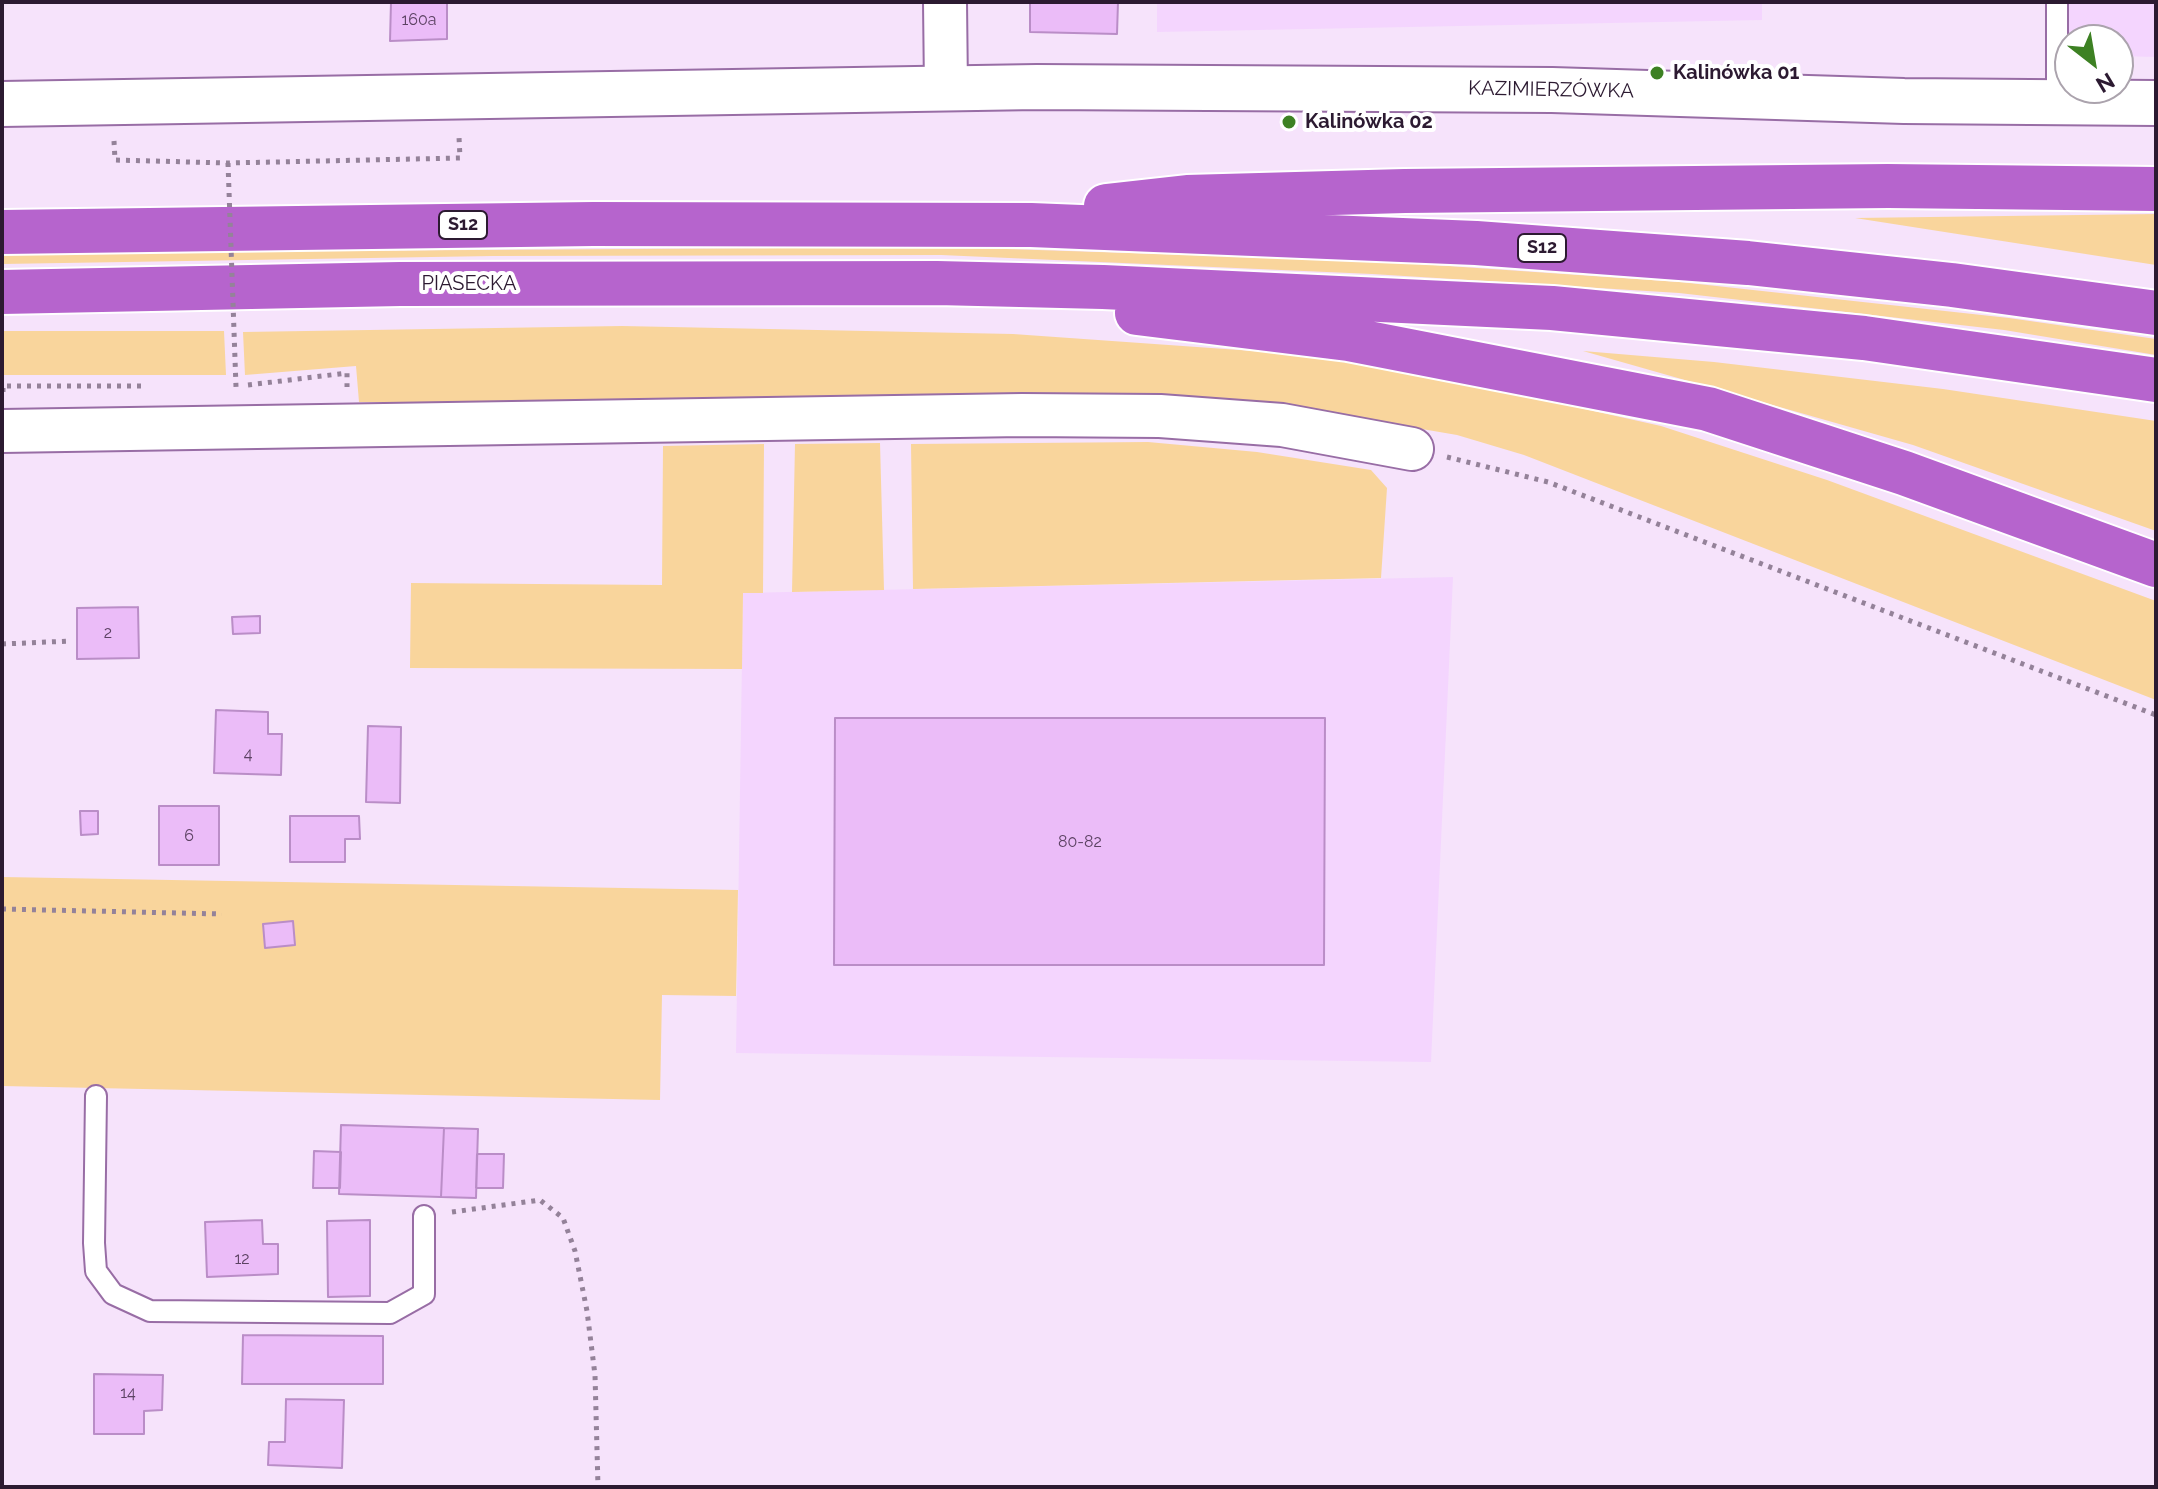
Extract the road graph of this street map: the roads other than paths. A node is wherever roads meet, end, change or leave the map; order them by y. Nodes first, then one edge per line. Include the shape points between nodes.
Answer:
1 (945, 2) edge
2 (2057, 2) edge
3 (2057, 24) edge
4 (946, 89) junction
5 (2054, 103) edge
6 (2134, 103) edge
7 (2156, 103) edge
8 (2, 104) edge
9 (2156, 189) edge
10 (925, 224) junction
11 (2, 232) edge
12 (937, 283) junction
13 (2, 292) edge
14 (2156, 313) edge
15 (2156, 380) edge
16 (2, 431) edge
17 (1412, 449) road end
18 (2156, 565) edge
19 (96, 1096) dead end
20 (424, 1216) road end

1 - 4 street
2 - 3 lane
4 - 5 street, KAZIMIERZÓWKA via 1552,90
4 - 8 street, KAZIMIERZÓWKA
6 - 7 street, KAZIMIERZÓWKA
9 - 10 highway via 1888,186 1187,197
10 - 11 highway, S12
10 - 14 highway, S12 via 1476,243 1733,261
12 - 13 highway, PIASECKA via 400,284
12 - 15 highway via 1552,308 1864,338
12 - 18 highway via 1348,339 1708,409 1904,473
16 - 17 street via 1160,416 1282,425
19 - 20 lane via 96,1271 113,1294 150,1311 390,1313 424,1294

